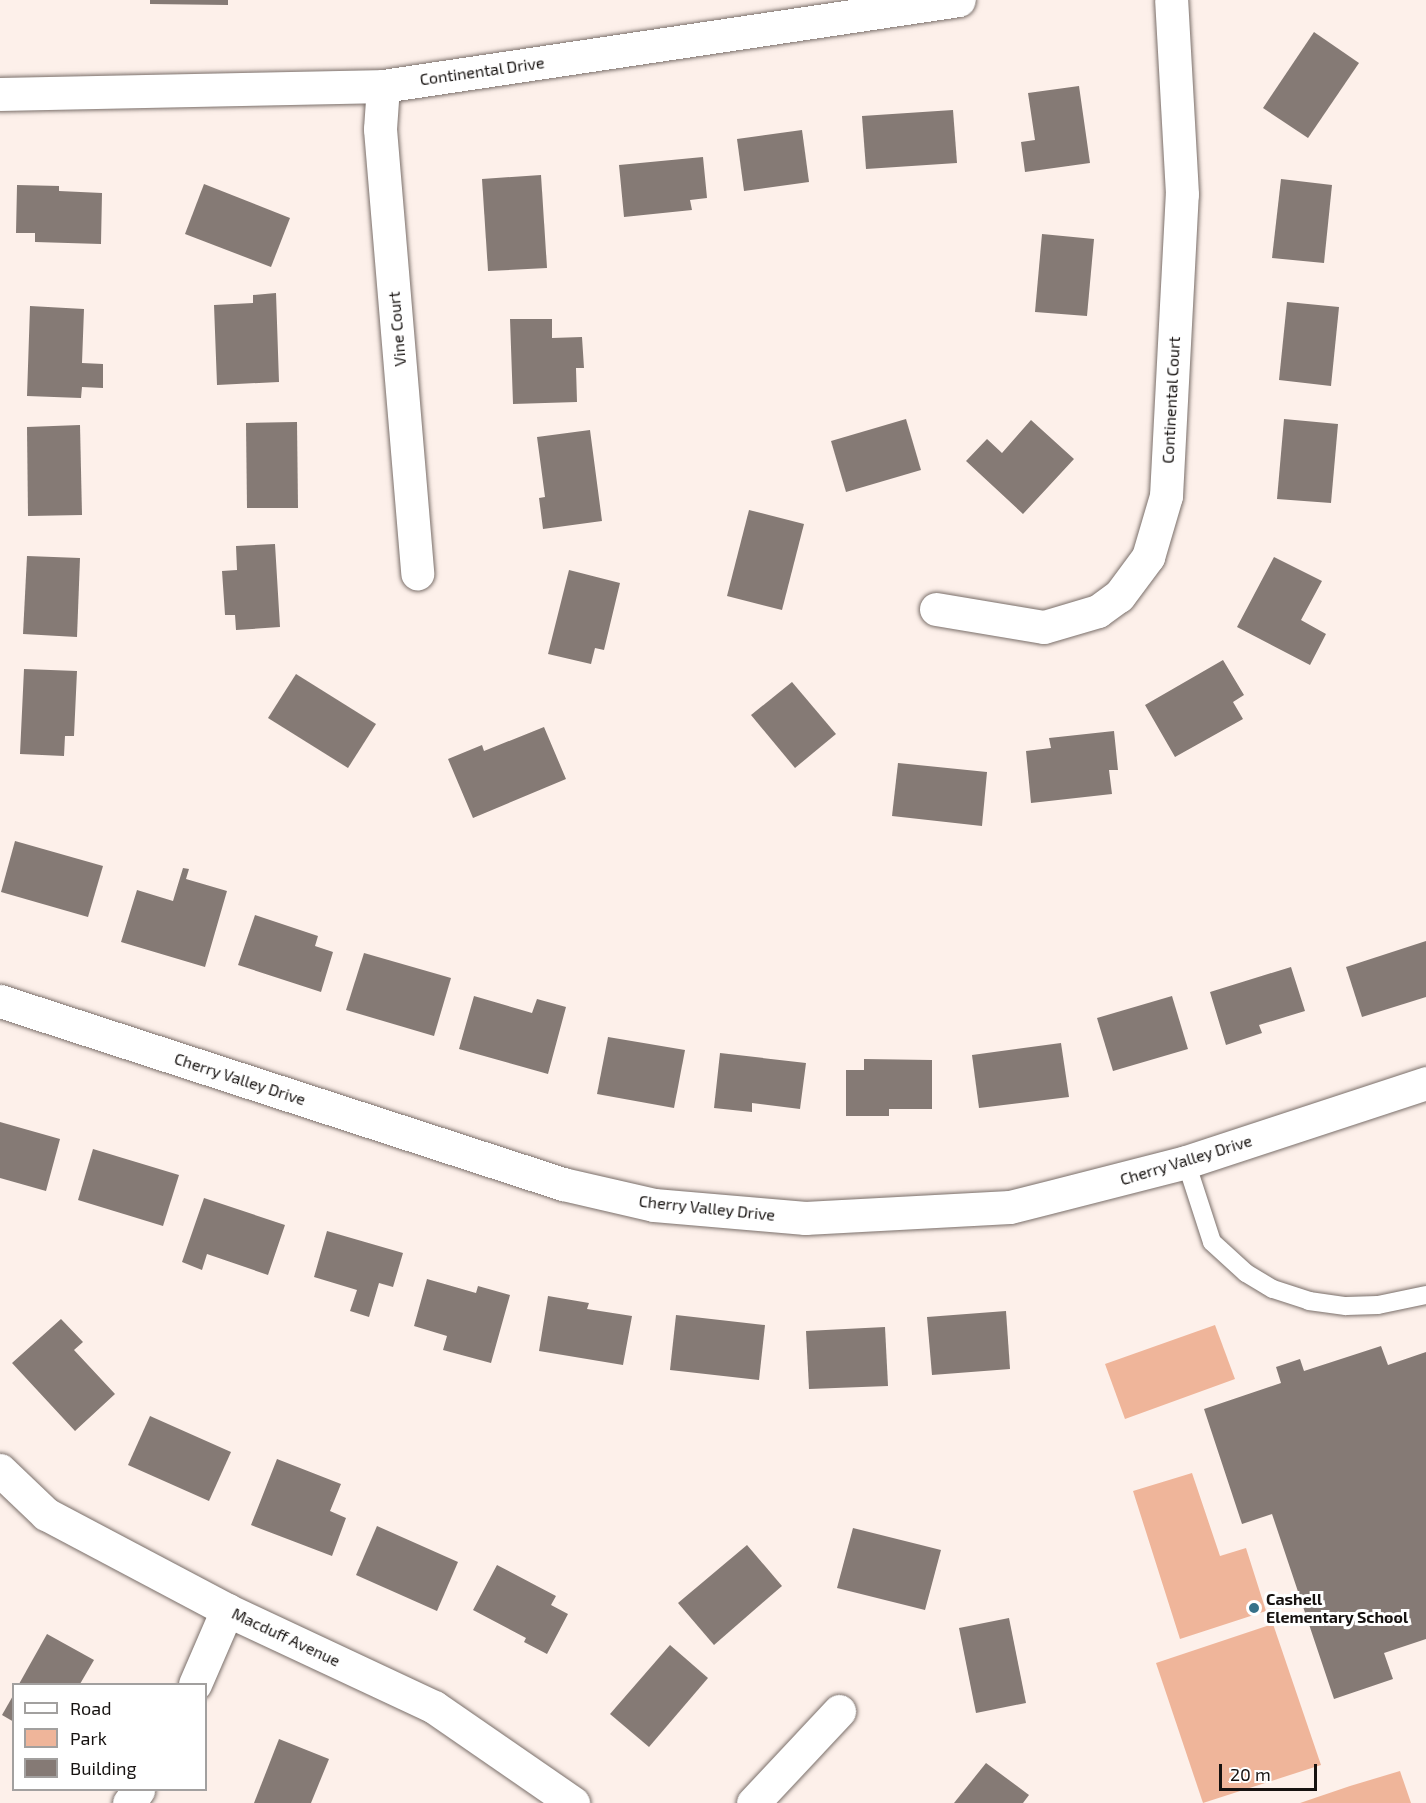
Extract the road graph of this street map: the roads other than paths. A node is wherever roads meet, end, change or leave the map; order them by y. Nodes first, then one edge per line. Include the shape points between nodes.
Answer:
1 (959, 0) edge
2 (1171, 0) edge
3 (383, 86) junction
4 (0, 94) edge
5 (417, 573) dead end
6 (936, 609) dead end
7 (0, 1001) edge
8 (1426, 1083) edge
9 (1186, 1162) junction
10 (1426, 1295) edge
11 (0, 1470) edge
12 (227, 1610) junction
13 (195, 1683) edge
14 (839, 1711) dead end
15 (573, 1803) edge
16 (753, 1803) edge

1 - 3 street, Continental Drive
2 - 6 street, Continental Court via 1182,194 1166,496 1148,557 1119,596 1098,611 1044,627
3 - 4 street, Continental Drive
3 - 5 street, Vine Court via 380,129
7 - 9 street, Cherry Valley Drive via 563,1184 654,1205 805,1218 1010,1207
8 - 9 street, Cherry Valley Drive
9 - 10 lane via 1212,1242 1246,1273 1273,1289 1346,1306 1378,1305
11 - 12 street, Macduff Avenue via 46,1514
12 - 13 street
12 - 15 street, Macduff Avenue via 434,1707
14 - 16 street

